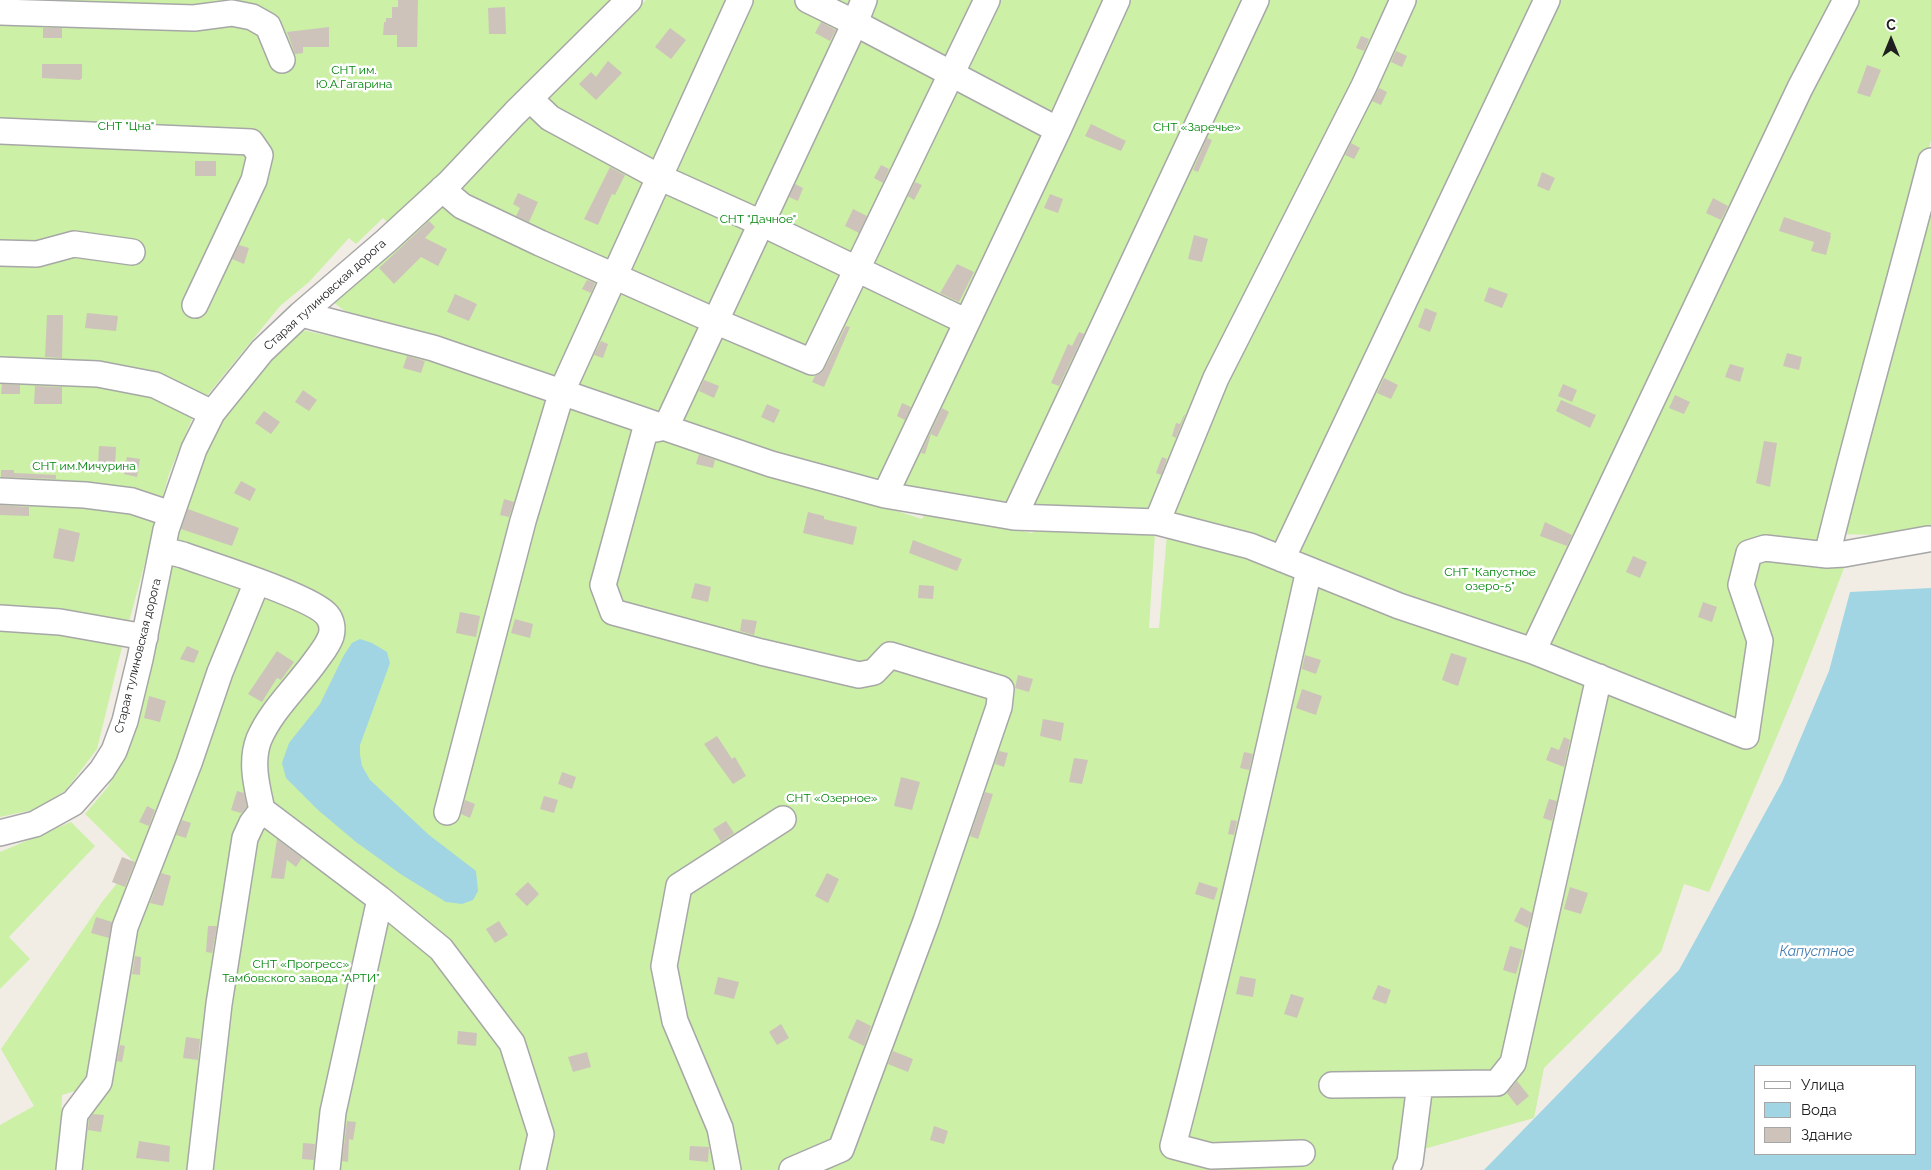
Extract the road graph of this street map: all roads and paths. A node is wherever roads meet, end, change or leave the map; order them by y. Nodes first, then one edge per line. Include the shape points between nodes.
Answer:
1 (630, 0) edge
2 (740, 0) edge
3 (808, 0) edge
4 (864, 0) edge
5 (987, 0) edge
6 (1117, 0) edge
7 (1256, 0) edge
8 (1403, 0) edge
9 (1547, 0) edge
10 (1846, 0) edge
11 (0, 12) edge
12 (855, 23) junction
13 (282, 60) dead end
14 (952, 74) junction
15 (530, 99) junction
16 (0, 130) edge
17 (1058, 130) junction
18 (1931, 162) edge
19 (659, 177) junction
20 (442, 189) junction
21 (761, 223) junction
22 (132, 252) dead end
23 (0, 253) edge
24 (858, 269) junction
25 (614, 276) junction
26 (195, 305) dead end
27 (301, 314) junction
28 (715, 321) junction
29 (967, 322) junction
30 (0, 370) edge
31 (562, 391) junction
32 (212, 413) junction
33 (666, 428) junction
34 (0, 491) edge
35 (885, 495) junction
36 (171, 514) junction
37 (1014, 518) junction
38 (1157, 522) junction
39 (1930, 536) edge
40 (163, 550) junction
41 (1827, 555) junction
42 (1282, 559) junction
43 (1309, 570) junction
44 (257, 582) junction
45 (0, 618) edge
46 (145, 637) junction
47 (1533, 651) junction
48 (1599, 677) junction
49 (262, 810) junction
50 (447, 812) dead end
51 (783, 819) dead end
52 (0, 833) edge
53 (380, 899) junction
54 (1420, 1084) junction
55 (1332, 1085) dead end
56 (1302, 1153) dead end
57 (69, 1170) edge
58 (200, 1170) edge
59 (327, 1170) edge
60 (533, 1170) edge
61 (728, 1170) edge
62 (792, 1170) edge
63 (1406, 1170) edge

1 - 15 street, Старая тулиновская дорога
2 - 19 street
3 - 12 street
4 - 12 street
5 - 14 street
6 - 17 street
7 - 37 street
8 - 38 street via 1364,86 1216,378
9 - 42 street
10 - 47 street via 1800,88
11 - 13 street via 194,18 232,13 252,17 268,26
12 - 14 street
12 - 21 street
14 - 17 street
14 - 24 street
15 - 19 street via 550,118
15 - 20 street, Старая тулиновская дорога
16 - 26 street via 251,142 260,155 254,180
17 - 29 street
18 - 41 street
19 - 21 street
19 - 25 street
20 - 25 street via 462,206
20 - 27 street, Старая тулиновская дорога
21 - 24 street
21 - 28 street
22 - 23 street via 74,244 37,254
24 - 28 street via 812,362
24 - 29 street
25 - 28 street
25 - 31 street
27 - 31 street via 433,348
27 - 32 street, Старая тулиновская дорога via 262,351
28 - 33 street
29 - 35 street
30 - 32 street via 98,374 155,385
31 - 33 street
31 - 50 street via 523,521
32 - 36 street, Старая тулиновская дорога via 194,450
33 - 35 street via 770,464
33 - 62 street via 645,432 603,585 613,612 860,675 874,672 890,655 1001,689 999,707 929,912 841,1149
34 - 36 street via 132,501
35 - 37 street
36 - 40 street, Старая тулиновская дорога
37 - 38 street
38 - 42 street via 1250,546
39 - 41 street
40 - 44 street
40 - 46 street, Старая тулиновская дорога
41 - 48 street via 1765,548 1749,553 1741,585 1760,641 1746,736
42 - 43 street
43 - 47 street via 1400,606
43 - 56 street via 1208,1013 1173,1146 1212,1156
44 - 49 street via 302,599 327,613 332,628 327,644 267,723 258,741 254,768
44 - 57 street via 220,672 126,927 99,1082 75,1114
45 - 46 street via 60,622
46 - 52 street, Старая тулиновская дорога via 125,721 114,751 102,770 73,803 36,824
47 - 48 street
48 - 54 street via 1513,1063 1497,1083
49 - 53 street
49 - 58 street via 245,838 219,1004
51 - 61 street via 680,886 664,966 675,1021 720,1128
53 - 59 street via 333,1112
53 - 60 street via 441,949 512,1043 541,1134
54 - 55 street
54 - 63 street via 1410,1162

